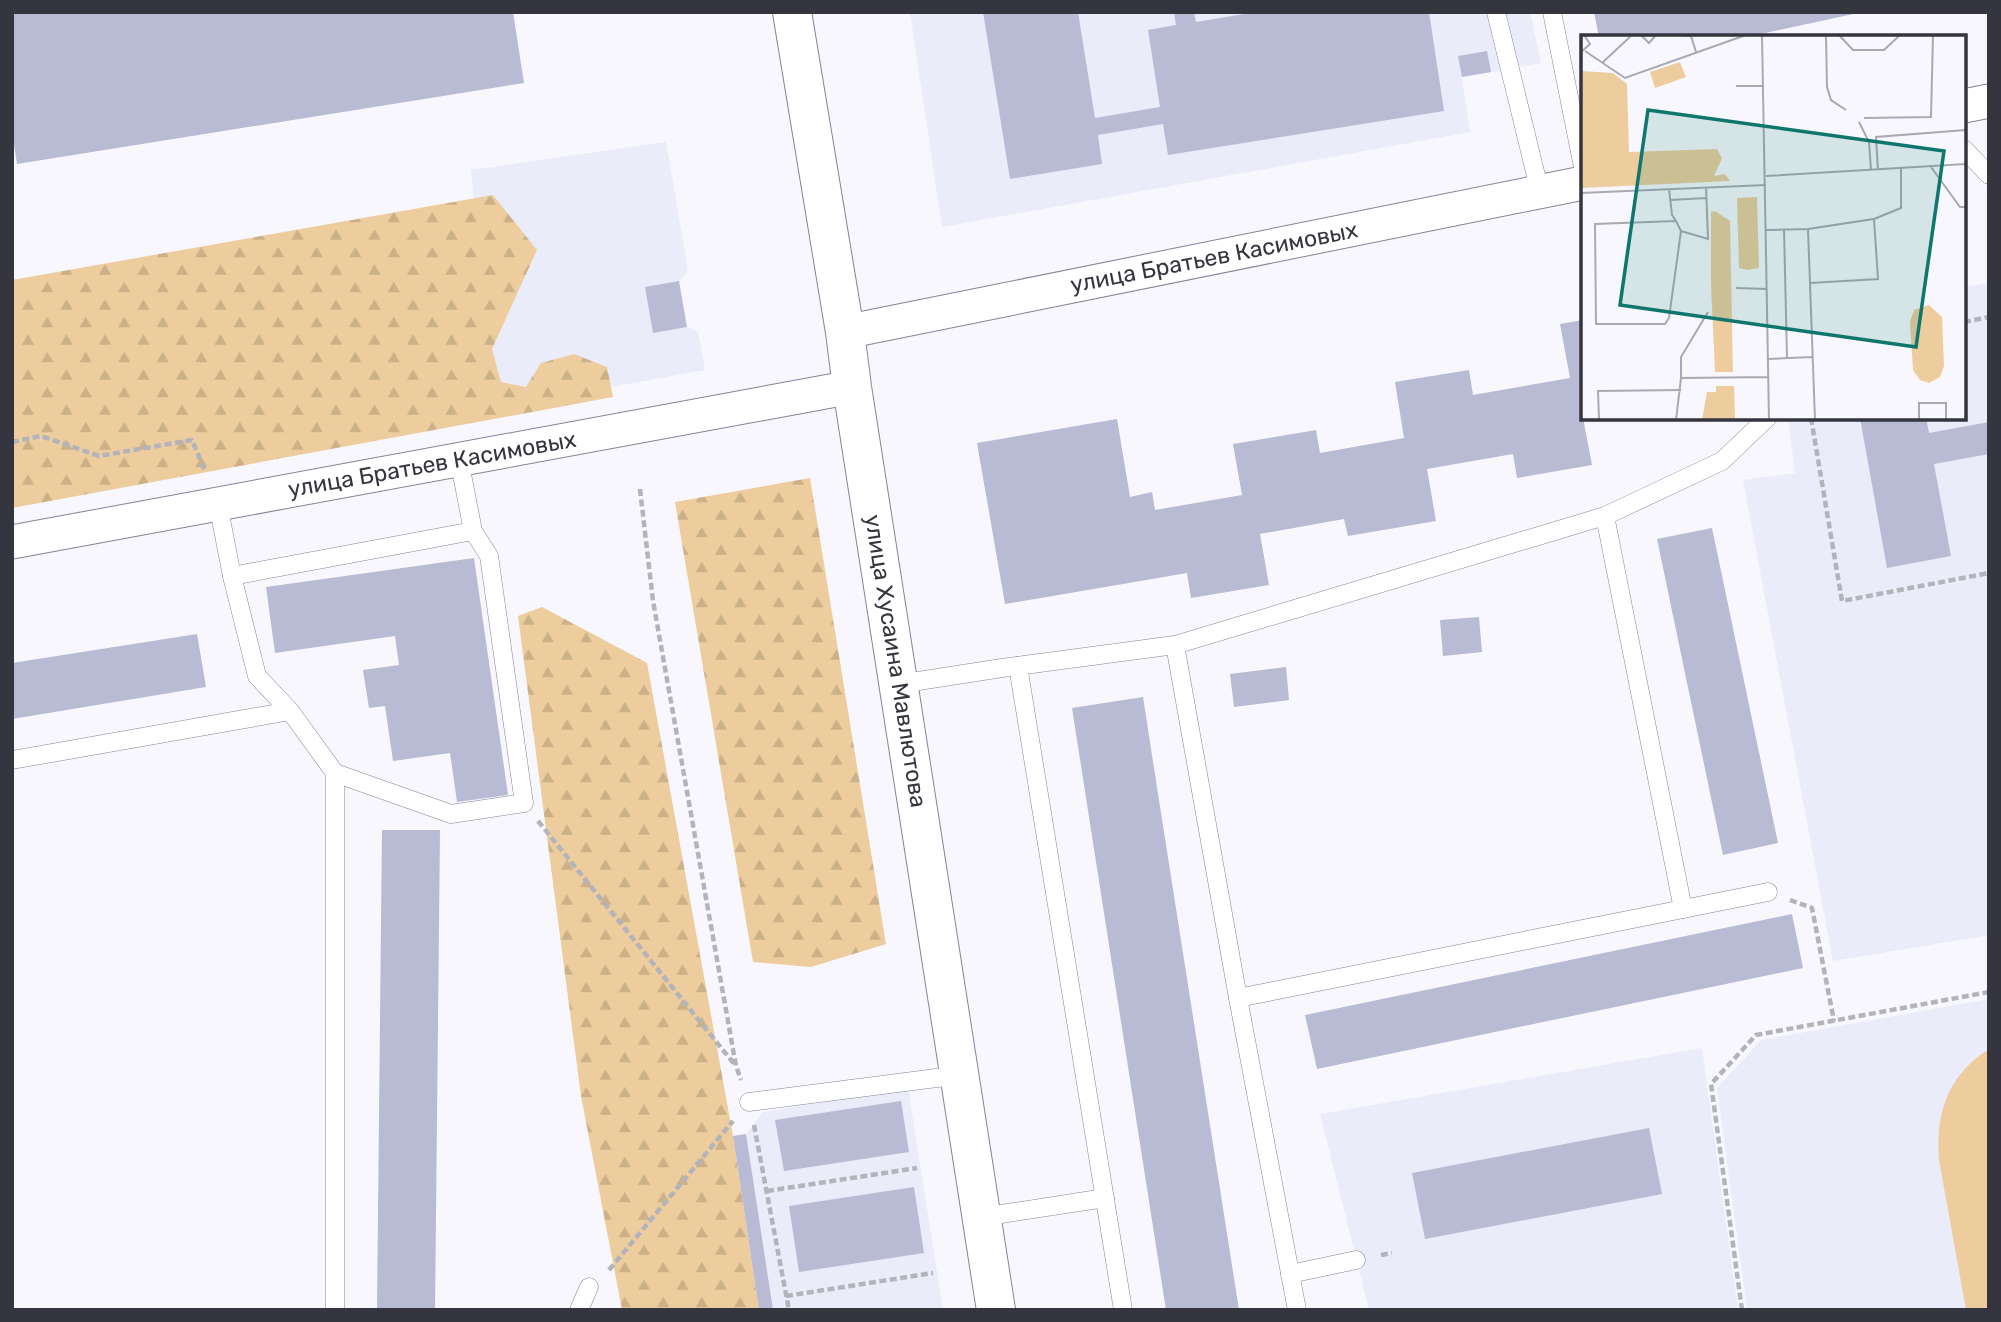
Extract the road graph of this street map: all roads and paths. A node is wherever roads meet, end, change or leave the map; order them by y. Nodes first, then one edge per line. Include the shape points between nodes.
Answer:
1 (792, 12) edge
2 (1496, 12) edge
3 (1552, 12) edge
4 (1989, 101) edge
5 (1966, 106) edge
6 (1966, 151) edge
7 (1581, 157) edge
8 (1989, 175) edge
9 (1581, 183) edge
10 (1540, 192) junction
11 (1989, 317) edge
12 (1966, 322) edge
13 (845, 331) junction
14 (852, 387) junction
15 (1765, 420) edge
16 (1811, 420) edge
17 (12, 442) edge
18 (459, 459) junction
19 (640, 489) dead end
20 (218, 504) junction
21 (1605, 516) junction
22 (473, 531) junction
23 (12, 542) edge
24 (1989, 573) edge
25 (232, 576) junction
26 (1175, 645) junction
27 (1018, 666) junction
28 (899, 684) junction
29 (290, 711) junction
30 (12, 760) edge
31 (335, 773) junction
32 (524, 803) junction
33 (1768, 892) joint
34 (1683, 909) junction
35 (1989, 992) edge
36 (1238, 998) junction
37 (1834, 1021) junction
38 (736, 1066) junction
39 (960, 1075) junction
40 (749, 1101) junction
41 (917, 1168) dead end
42 (766, 1191) junction
43 (1105, 1198) junction
44 (982, 1217) junction
45 (1356, 1260) dead end
46 (607, 1272) dead end
47 (933, 1273) dead end
48 (1290, 1274) junction
49 (589, 1287) dead end
50 (786, 1296) junction
51 (335, 1310) edge
52 (579, 1310) edge
53 (789, 1310) edge
54 (996, 1310) edge
55 (1123, 1310) edge
56 (1297, 1310) edge
57 (1742, 1310) edge

1 - 13 street, улица Хусаина Мавлютова
2 - 10 lane
3 - 7 lane
4 - 5 street
6 - 8 lane
9 - 10 street, улица Братьев Касимовых
10 - 13 street, улица Братьев Касимовых
11 - 12 path
13 - 14 street, улица Хусаина Мавлютова
14 - 18 street, улица Братьев Касимовых
14 - 28 street, улица Хусаина Мавлютова
15 - 21 lane via 1722,461
16 - 24 path via 1842,601
17 - 20 path via 41,436 99,456 192,440
18 - 20 street, улица Братьев Касимовых
18 - 22 lane
19 - 38 path via 653,601
20 - 23 street, улица Братьев Касимовых
20 - 25 lane
21 - 26 lane
21 - 34 lane
22 - 25 lane
22 - 32 lane via 489,556
25 - 29 lane via 257,676
26 - 27 lane
26 - 36 lane
27 - 28 lane
27 - 43 lane
28 - 39 street, улица Хусаина Мавлютова
29 - 30 lane
29 - 31 lane
31 - 32 lane via 451,814
31 - 51 lane
32 - 38 path
33 - 34 lane
33 - 37 path via 1812,908
34 - 36 lane
35 - 37 path
36 - 48 lane
37 - 57 path via 1756,1035 1711,1084
38 - 40 path
39 - 40 lane
39 - 44 street, улица Хусаина Мавлютова
40 - 42 path
40 - 46 path
41 - 42 path
42 - 50 path
43 - 44 lane
43 - 55 lane
44 - 54 street, улица Хусаина Мавлютова
45 - 48 lane
47 - 50 path
48 - 56 lane
49 - 52 lane
50 - 53 path

